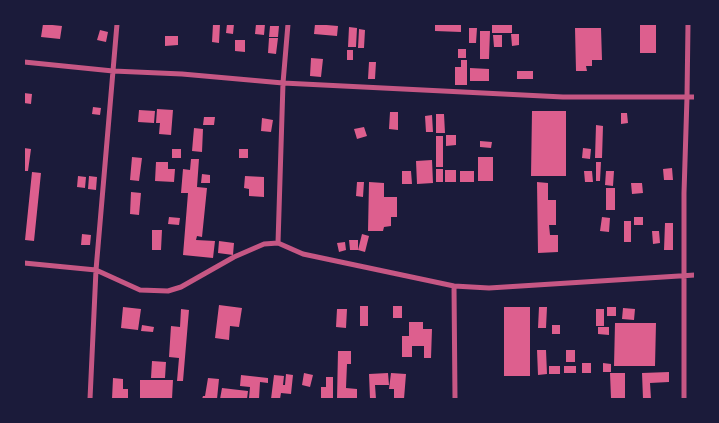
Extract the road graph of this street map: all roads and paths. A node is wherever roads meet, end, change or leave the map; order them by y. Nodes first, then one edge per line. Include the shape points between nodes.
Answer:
1 (117, 24) edge
2 (288, 24) edge
3 (688, 24) edge
4 (24, 62) edge
5 (113, 71) junction
6 (283, 83) junction
7 (695, 96) edge
8 (687, 97) junction
9 (278, 243) junction
10 (24, 263) edge
11 (96, 270) junction
12 (695, 275) edge
13 (683, 276) junction
14 (454, 286) junction
15 (90, 399) edge
16 (455, 399) edge
17 (684, 399) edge

1 - 5 street
2 - 6 street
3 - 8 street
4 - 5 street
5 - 6 street
5 - 11 street
6 - 8 street via 563,97
6 - 9 street
7 - 8 street
8 - 13 street
9 - 11 street via 264,244 234,257 168,291 140,290
9 - 14 street via 303,254
10 - 11 street
11 - 15 street
12 - 13 street
13 - 14 street via 489,288
13 - 17 street
14 - 16 street

